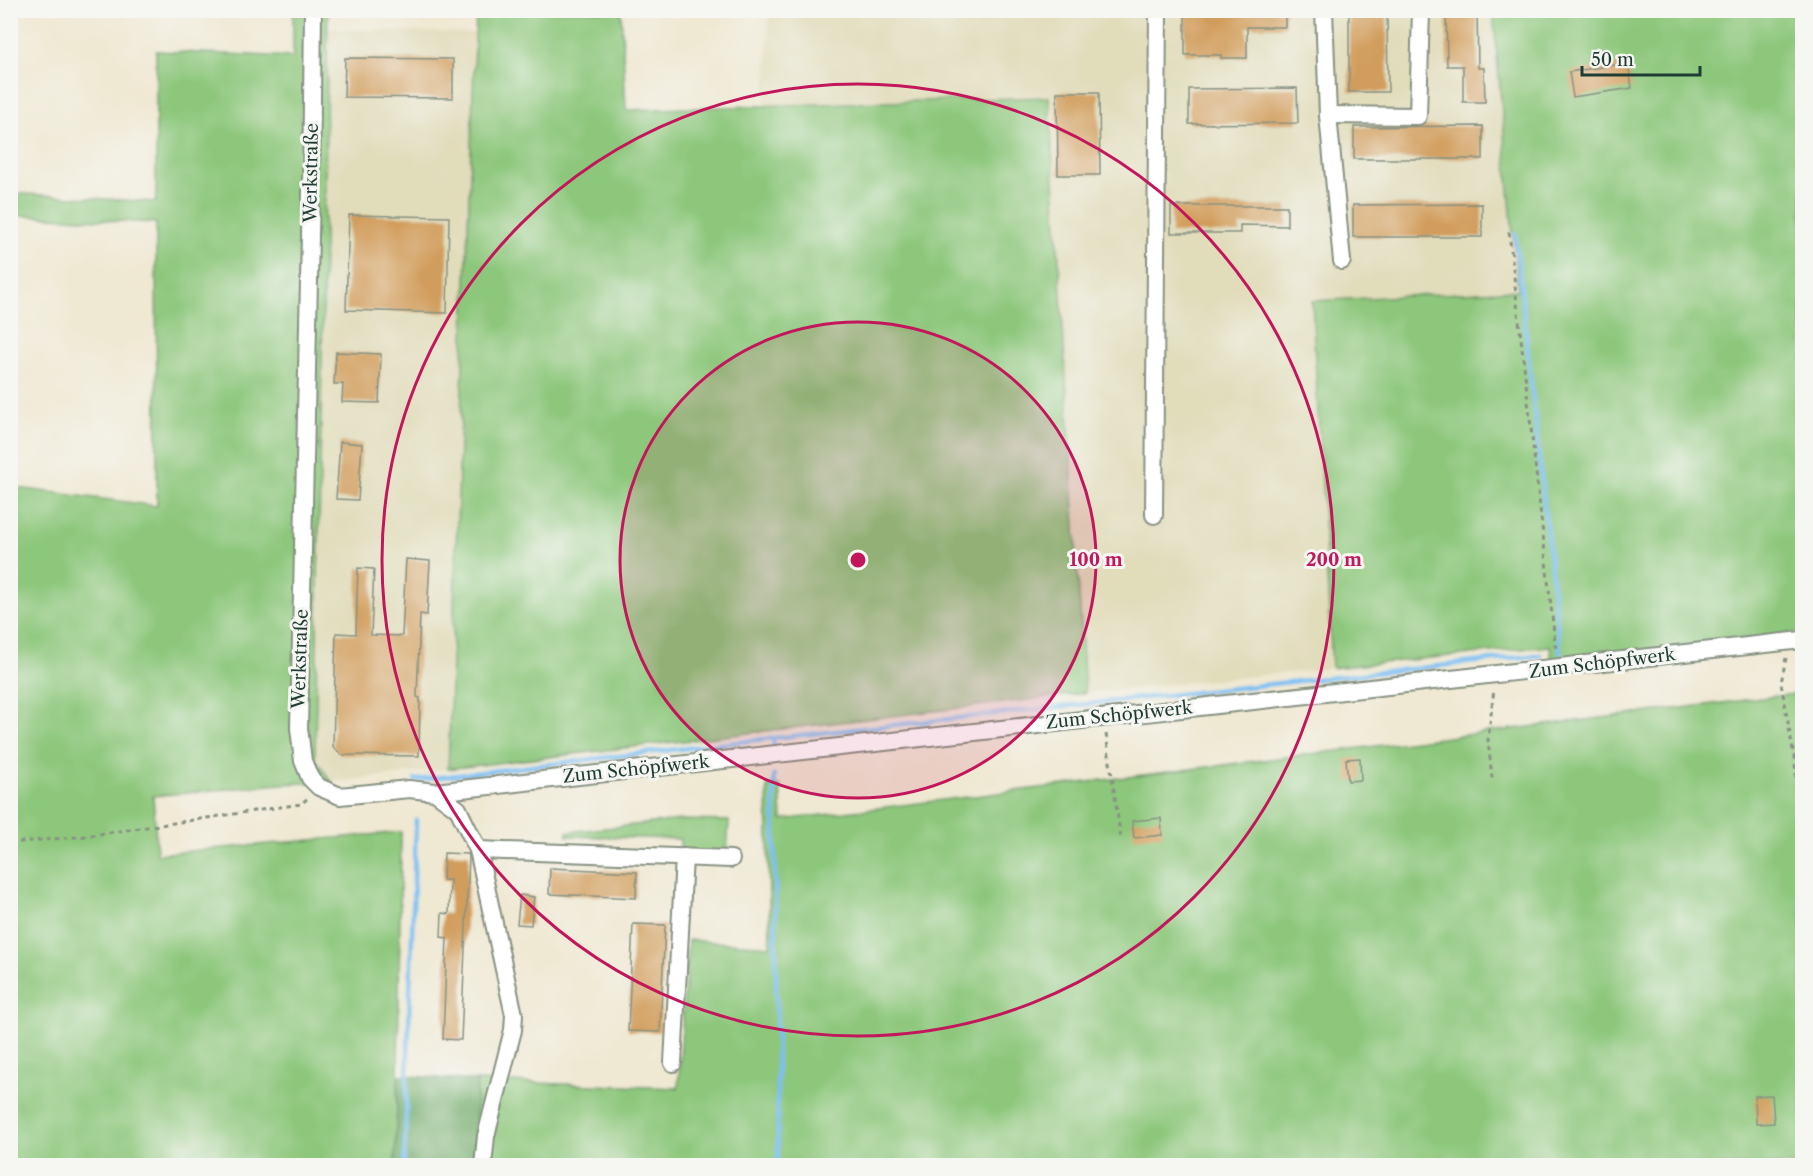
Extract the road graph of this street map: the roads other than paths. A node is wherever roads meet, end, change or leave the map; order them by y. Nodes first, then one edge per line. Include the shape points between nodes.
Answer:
1 (313, 10) edge
2 (1158, 10) edge
3 (1324, 10) edge
4 (1421, 10) edge
5 (1328, 115) junction
6 (1342, 261) dead end
7 (1154, 514) dead end
8 (1795, 641) edge
9 (435, 792) junction
10 (478, 850) junction
11 (684, 857) junction
12 (731, 859) dead end
13 (673, 1063) dead end
14 (483, 1166) edge

1 - 9 street, Werkstraße via 298,728 303,761 319,787 340,796 409,789
2 - 7 street
3 - 5 street
4 - 5 street via 1418,116
5 - 6 street
8 - 9 street, Zum Schöpfwerk
9 - 10 street via 458,809
10 - 11 street
10 - 14 street via 514,1015 486,1136
11 - 12 street
11 - 13 street

